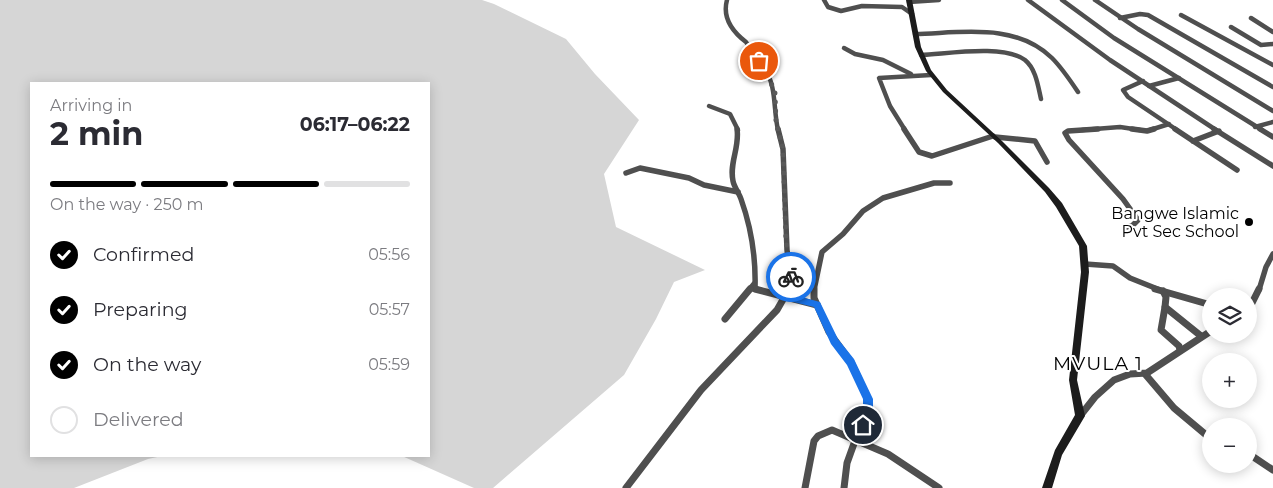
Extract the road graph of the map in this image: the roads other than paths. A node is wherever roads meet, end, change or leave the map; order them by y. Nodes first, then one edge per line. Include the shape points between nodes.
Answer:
1 (728, 0) edge
2 (824, 0) edge
3 (939, 0) edge
4 (1028, 0) edge
5 (1062, 0) edge
6 (1095, 0) edge
7 (909, 1) edge
8 (912, 14) junction
9 (1181, 15) dead end
10 (1120, 18) junction
11 (1251, 18) dead end
12 (1231, 27) dead end
13 (1273, 32) edge
14 (915, 34) junction
15 (1273, 44) edge
16 (1267, 45) junction
17 (844, 48) dead end
18 (1273, 49) edge
19 (921, 55) junction
20 (1273, 65) edge
21 (916, 75) junction
22 (931, 75) junction
23 (1179, 78) junction
24 (1143, 81) junction
25 (1149, 86) junction
26 (1273, 87) edge
27 (1078, 92) dead end
28 (1041, 99) dead end
29 (709, 106) dead end
30 (1273, 111) edge
31 (1273, 122) edge
32 (1169, 124) junction
33 (1255, 127) junction
34 (1219, 131) junction
35 (994, 136) junction
36 (1273, 137) edge
37 (1194, 141) junction
38 (1047, 162) dead end
39 (1273, 166) edge
40 (1237, 170) dead end
41 (626, 173) dead end
42 (950, 183) dead end
43 (738, 192) junction
44 (1127, 227) dead end
45 (1273, 254) edge
46 (1086, 264) junction
47 (754, 284) junction
48 (1163, 291) junction
49 (1257, 294) edge
50 (786, 297) junction
51 (1202, 302) edge
52 (817, 305) junction
53 (1165, 307) junction
54 (725, 319) dead end
55 (1201, 336) joint
56 (1180, 350) junction
57 (1145, 374) junction
58 (1080, 416) junction
59 (1202, 431) edge
60 (857, 439) junction
61 (1257, 459) edge
62 (1273, 470) edge
63 (626, 488) edge
64 (804, 488) edge
65 (844, 488) edge
66 (939, 488) edge
67 (1047, 488) edge

1 - 50 street via 725,7 730,27 757,56 775,93 776,121 783,149 787,250 793,288
2 - 8 street via 828,7 838,11 865,6 902,7
3 - 7 street
4 - 24 street
5 - 23 street via 1114,38
6 - 10 street
7 - 8 street
8 - 14 street
9 - 20 street
10 - 26 street via 1140,14 1148,16
10 - 30 street
11 - 13 street
12 - 16 street via 1259,44
14 - 19 street
14 - 27 street via 988,31 1029,40 1051,56
15 - 16 street
16 - 18 street
17 - 21 street
19 - 22 street
19 - 28 street via 992,51 1017,56 1025,60 1035,74
21 - 22 street
21 - 35 street via 879,78 890,106 919,152 932,156
22 - 35 street
23 - 25 street
23 - 33 street
24 - 25 street
24 - 32 street via 1125,88 1124,92
25 - 34 street
29 - 43 street via 730,114 737,126 739,141 732,162
31 - 33 street
32 - 37 street
32 - 44 street via 1148,131 1126,128 1068,131 1065,134 1138,220
33 - 36 street
34 - 37 street
34 - 39 street
35 - 38 street via 1035,141
35 - 46 street via 1059,205 1083,246
37 - 40 street
41 - 43 street via 640,168
42 - 52 street via 934,183 892,194 863,211 822,252 814,286
43 - 47 street via 756,262
45 - 49 street
46 - 48 street via 1113,266 1137,282
46 - 58 street via 1073,380
47 - 50 street via 758,291
47 - 54 street
48 - 51 street
48 - 53 street
50 - 52 street
50 - 63 street via 701,390
52 - 60 street via 834,342 851,362 868,399 868,411
53 - 55 street
53 - 56 street via 1161,330
55 - 56 street
56 - 57 street
57 - 58 street via 1130,374 1118,379 1091,400
57 - 59 street via 1174,408
58 - 67 street via 1058,453
60 - 64 street via 832,430 816,438
60 - 65 street via 847,463
60 - 66 street
61 - 62 street

